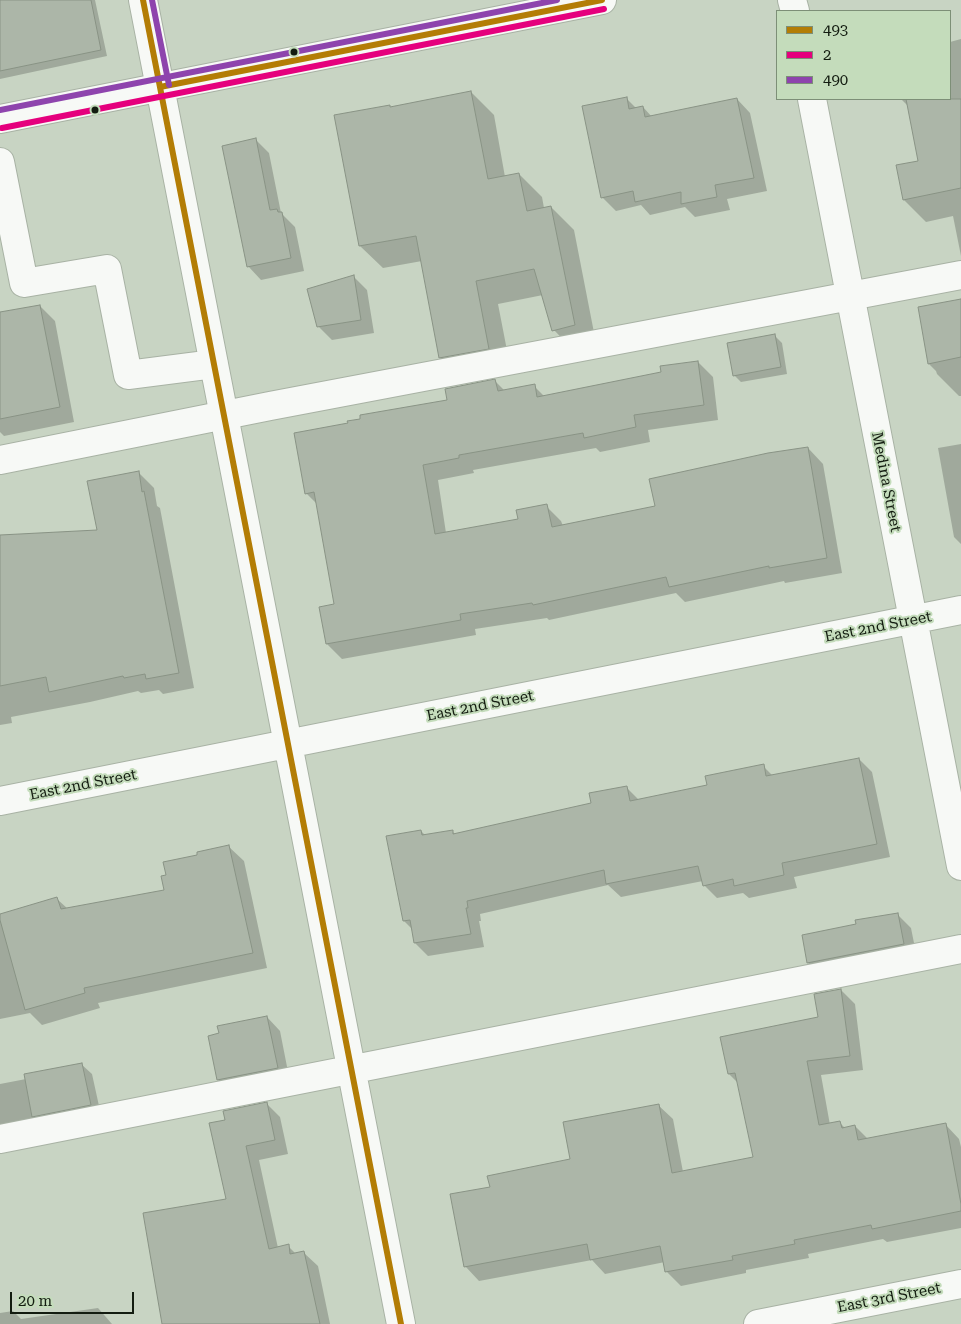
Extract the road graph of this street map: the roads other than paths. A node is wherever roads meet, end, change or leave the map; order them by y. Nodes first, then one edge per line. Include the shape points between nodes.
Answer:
1 (143, 0) edge
2 (602, 0) edge
3 (160, 87) junction
4 (812, 100) edge
5 (0, 119) edge
6 (0, 162) edge
7 (961, 274) edge
8 (850, 296) junction
9 (214, 364) junction
10 (224, 416) junction
11 (0, 460) edge
12 (961, 610) edge
13 (913, 620) junction
14 (288, 744) junction
15 (0, 801) edge
16 (961, 866) edge
17 (961, 948) edge
18 (351, 1070) junction
19 (0, 1139) edge
20 (961, 1284) edge
21 (401, 1324) edge
22 (758, 1324) edge

1 - 3 street
2 - 3 street
3 - 5 street
3 - 9 street
4 - 8 street, Medina Street
6 - 9 street via 24,282 107,269 128,375
7 - 8 street
8 - 10 street
8 - 13 street, Medina Street
9 - 10 street
10 - 11 street
10 - 14 street
12 - 13 street, East 2nd Street
13 - 14 street, East 2nd Street
13 - 16 street, Medina Street
14 - 15 street, East 2nd Street
14 - 18 street
17 - 18 street
18 - 19 street
18 - 21 street
20 - 22 street, East 3rd Street

